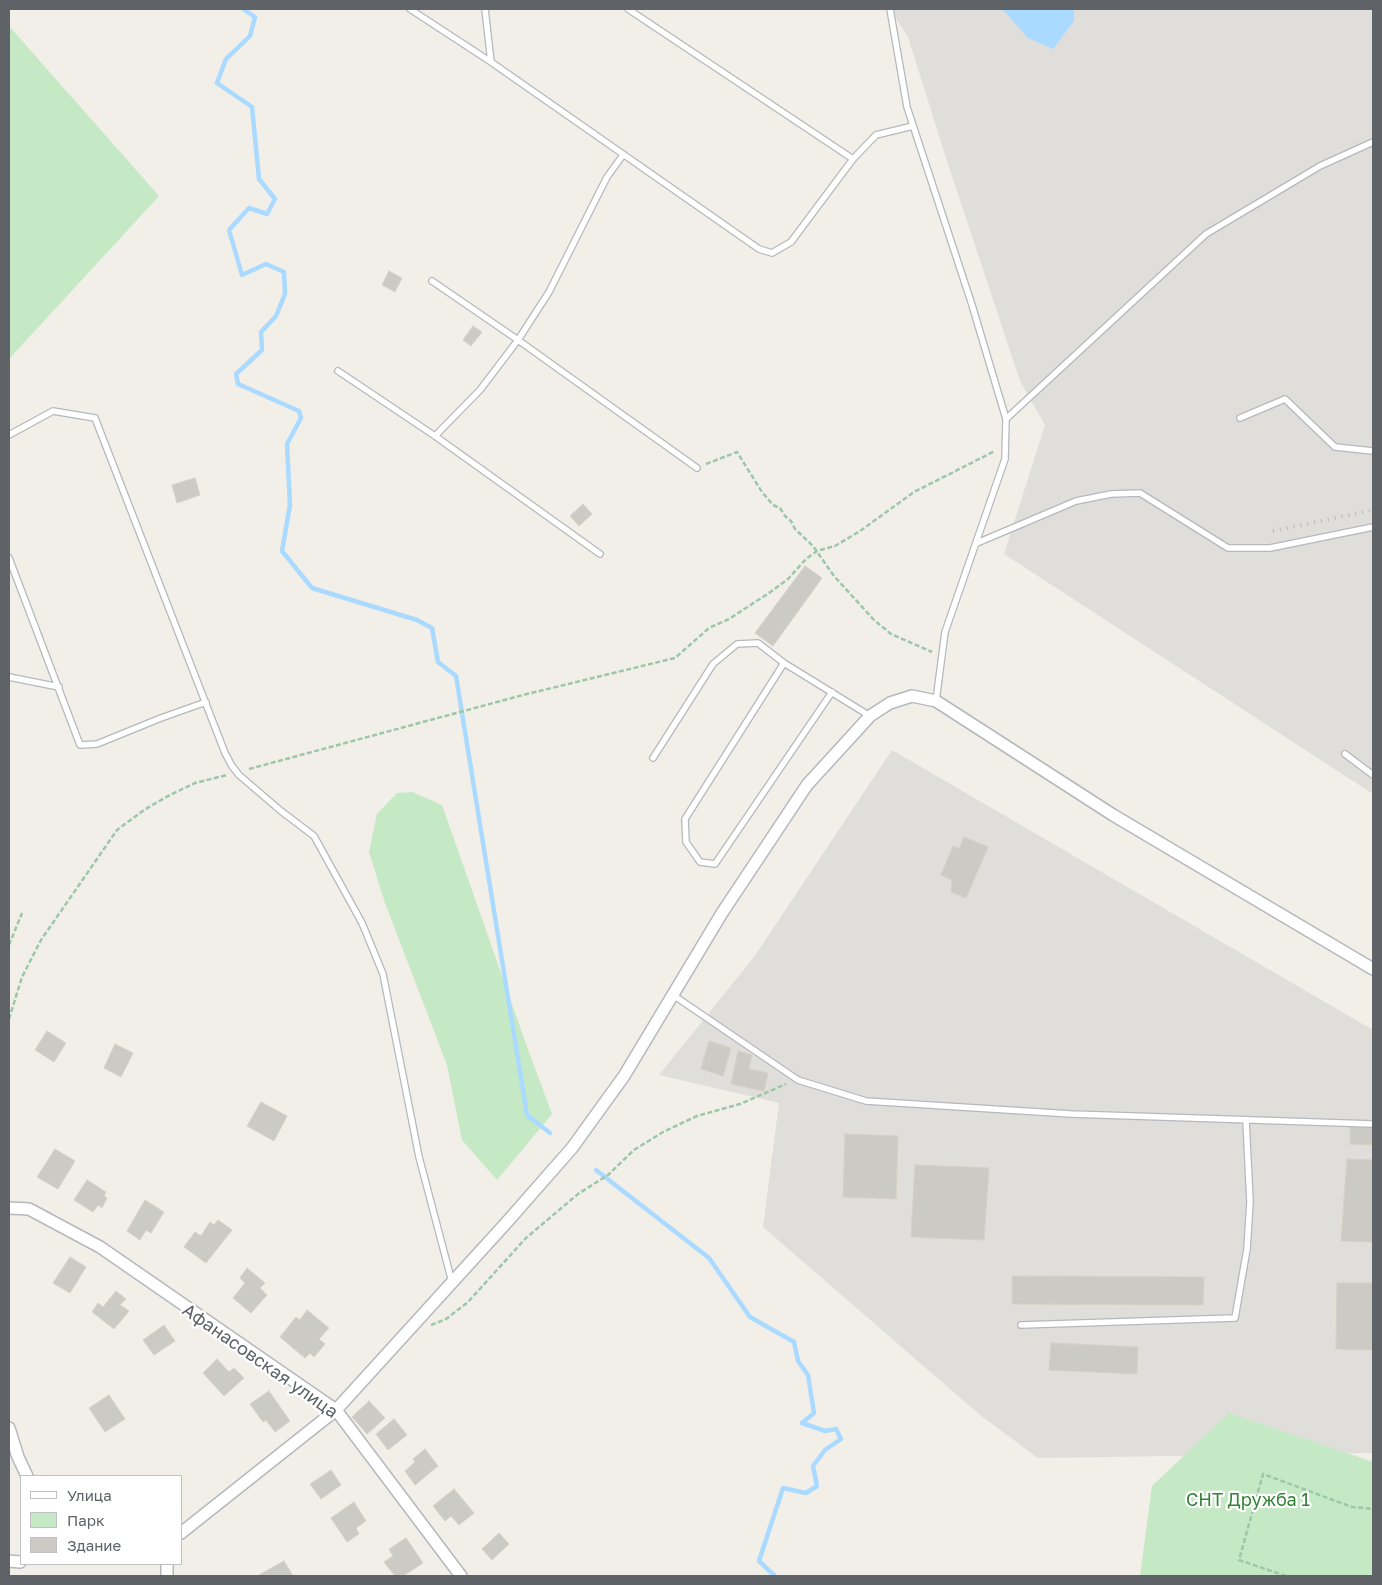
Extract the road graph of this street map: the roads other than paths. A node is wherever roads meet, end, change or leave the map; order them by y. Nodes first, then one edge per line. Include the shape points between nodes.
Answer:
1 (410, 9) edge
2 (485, 9) edge
3 (628, 9) edge
4 (890, 9) edge
5 (491, 62) junction
6 (913, 126) junction
7 (1373, 142) edge
8 (623, 154) junction
9 (853, 159) junction
10 (432, 281) dead end
11 (518, 340) junction
12 (338, 371) dead end
13 (1240, 418) dead end
14 (1006, 419) junction
15 (9, 435) edge
16 (435, 436) junction
17 (1373, 451) edge
18 (697, 468) road end
19 (1373, 527) edge
20 (977, 543) junction
21 (600, 554) dead end
22 (9, 558) edge
23 (784, 663) junction
24 (9, 677) edge
25 (58, 687) junction
26 (832, 692) junction
27 (936, 701) junction
28 (206, 702) junction
29 (870, 716) junction
30 (1346, 754) dead end
31 (653, 758) dead end
32 (1373, 775) edge
33 (1373, 969) edge
34 (673, 995) junction
35 (1246, 1120) junction
36 (1373, 1124) edge
37 (9, 1208) edge
38 (452, 1282) junction
39 (1021, 1325) dead end
40 (336, 1410) junction
41 (9, 1428) edge
42 (27, 1475) edge
43 (182, 1532) edge
44 (461, 1576) edge

1 - 5 lane
2 - 5 lane
3 - 9 lane
4 - 6 lane
5 - 8 lane
6 - 9 lane via 876,135
6 - 14 lane
7 - 14 lane via 1320,166 1206,234
8 - 9 lane via 759,249 772,253 791,242
8 - 11 lane via 607,177 549,292
10 - 11 lane
11 - 16 lane via 480,390
11 - 18 lane
12 - 16 lane
13 - 17 lane via 1285,399 1336,447
14 - 20 lane via 1005,459
15 - 28 lane via 53,411 95,418
16 - 21 lane
19 - 20 lane via 1270,548 1228,548 1140,493 1110,494 1076,501
20 - 27 lane via 945,632
22 - 25 lane
23 - 26 lane
23 - 26 lane via 685,819 686,842 700,862 715,864
23 - 31 lane via 758,643 737,644 714,664
24 - 25 lane
25 - 28 lane via 80,745 97,744
26 - 29 lane
27 - 29 street via 912,696 890,703
27 - 33 street via 1112,815
28 - 38 lane via 232,766 314,836 362,924 382,974 420,1157
29 - 34 street via 808,785 722,913
30 - 32 lane
34 - 35 lane via 798,1080 866,1101 1070,1114
34 - 38 street via 624,1076 572,1148
35 - 36 lane
35 - 39 lane via 1250,1202 1247,1250 1235,1318
37 - 40 street, Афанасовская улица via 29,1209 100,1247
38 - 40 street
40 - 43 street
40 - 44 street, Афанасовская улица
41 - 42 street

